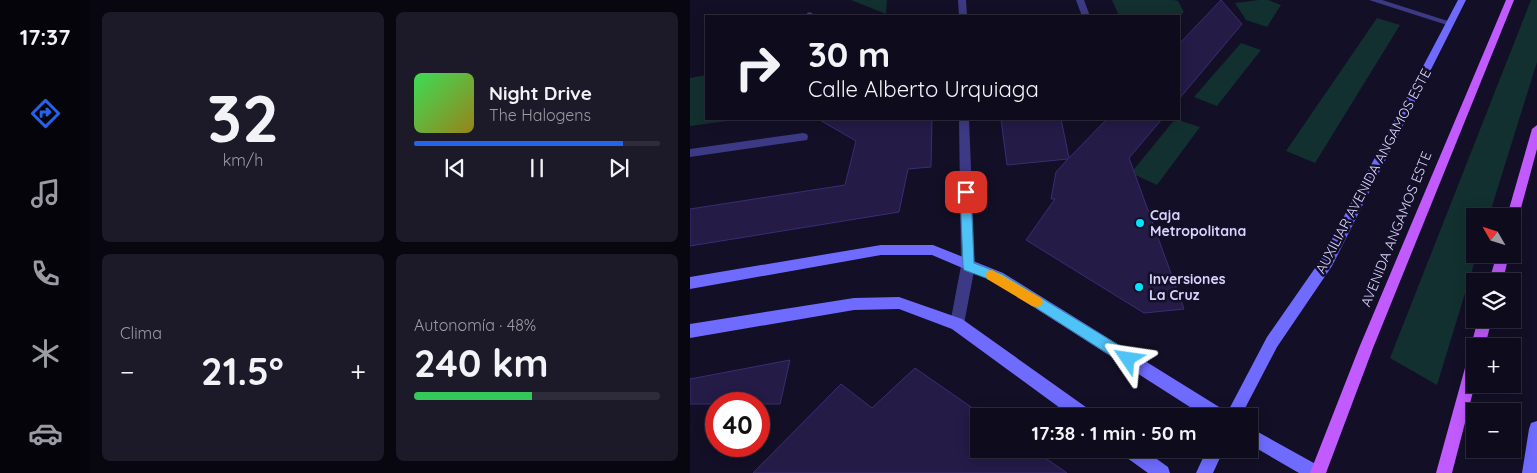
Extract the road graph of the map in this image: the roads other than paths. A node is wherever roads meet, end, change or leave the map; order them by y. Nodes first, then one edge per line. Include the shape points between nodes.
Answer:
1 (962, 0) edge
2 (1080, 0) edge
3 (1373, 0) edge
4 (1462, 0) edge
5 (1510, 0) edge
6 (963, 15) edge
7 (1086, 15) edge
8 (1450, 23) junction
9 (964, 120) edge
10 (1537, 129) edge
11 (803, 137) dead end
12 (690, 153) edge
13 (1515, 208) edge
14 (968, 266) junction
15 (690, 283) edge
16 (957, 324) junction
17 (690, 331) edge
18 (1466, 391) edge
19 (1073, 408) edge
20 (1205, 408) edge
21 (1237, 408) edge
22 (1537, 429) edge
23 (1258, 440) edge
24 (1141, 458) edge
25 (1212, 458) edge
26 (1162, 473) edge
27 (1204, 473) edge
28 (1317, 473) edge
29 (1444, 473) edge
30 (1530, 473) edge

1 - 6 street
2 - 7 street
3 - 8 street
4 - 8 street, AUXILIAR AVENIDA ANGAMOS ESTE
5 - 28 main road, AVENIDA ANGAMOS ESTE
8 - 21 street, AUXILIAR AVENIDA ANGAMOS ESTE via 1327,262 1272,342
9 - 14 street
10 - 13 main road
11 - 12 street
14 - 15 street via 933,250 881,250
14 - 16 street
14 - 20 street via 998,277
16 - 17 street via 899,303 854,304
16 - 19 street
18 - 29 main road
22 - 30 street
23 - 28 street
24 - 26 street
25 - 27 street

